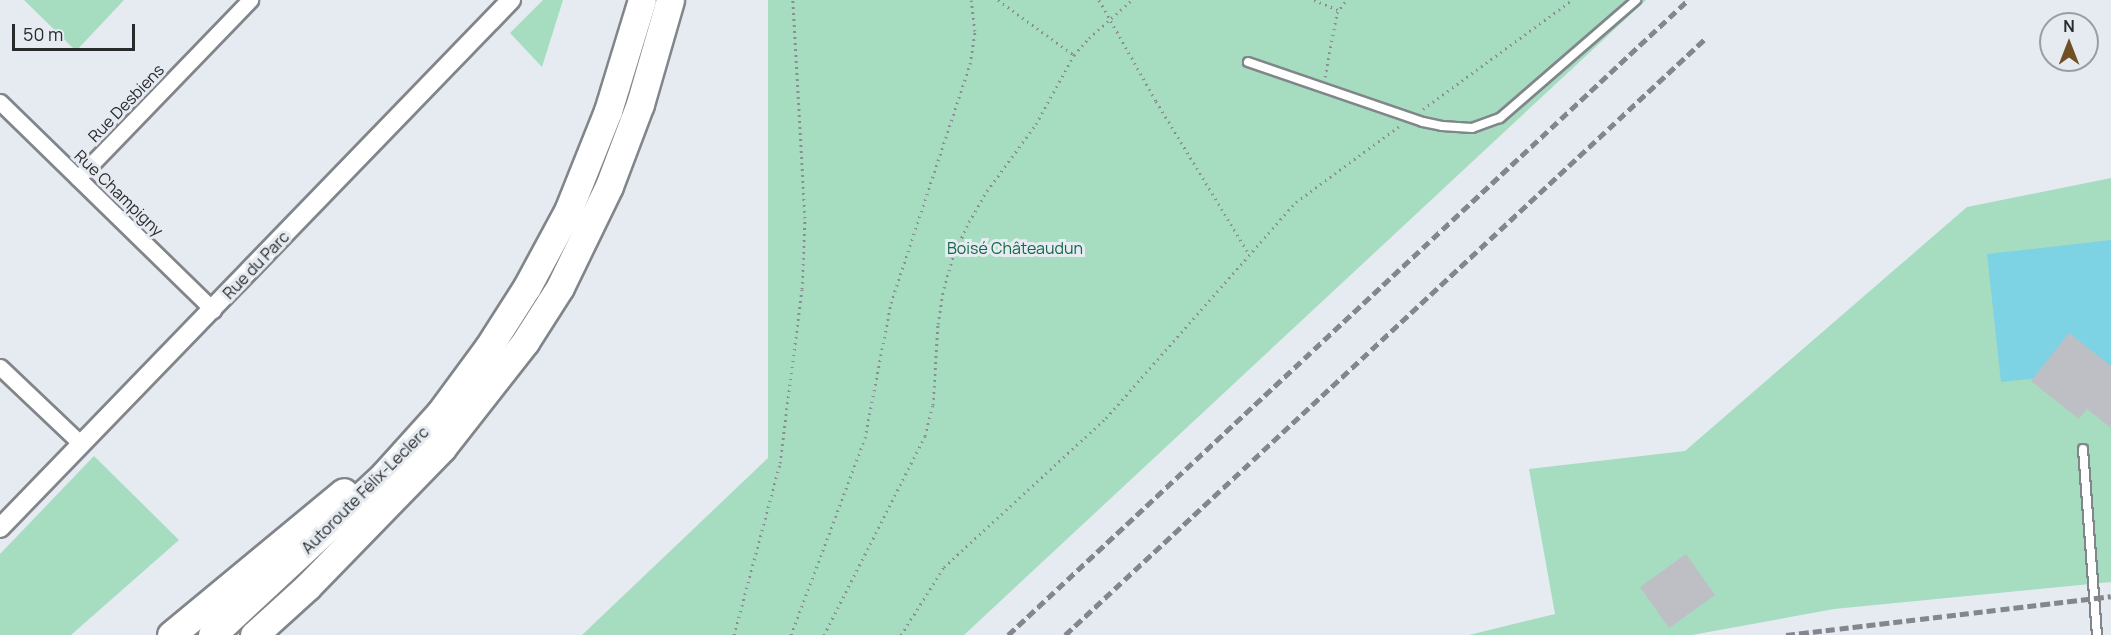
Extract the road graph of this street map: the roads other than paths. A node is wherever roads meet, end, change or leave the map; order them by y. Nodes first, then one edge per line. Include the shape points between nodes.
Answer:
1 (250, 0) edge
2 (511, 0) edge
3 (642, 0) edge
4 (670, 0) edge
5 (1636, 0) edge
6 (1248, 62) dead end
7 (0, 102) edge
8 (78, 178) junction
9 (213, 310) junction
10 (0, 367) edge
11 (440, 413) junction
12 (81, 444) junction
13 (2083, 449) dead end
14 (0, 528) edge
15 (308, 586) junction
16 (171, 635) edge
17 (213, 635) edge
18 (254, 635) edge
19 (261, 635) edge
20 (2097, 635) edge

1 - 8 street, Rue Desbiens
2 - 9 street, Rue du Parc
3 - 11 highway, Autoroute Félix-Leclerc via 608,111 568,211 527,287
4 - 15 highway, Autoroute Félix-Leclerc via 621,156 592,226 549,304 457,431
5 - 6 lane via 1492,123 1459,128 1412,118
7 - 8 street, Rue Champigny
8 - 9 street, Rue Champigny
9 - 12 street, Rue du Parc
10 - 12 street
11 - 16 highway
11 - 17 highway, Autoroute Félix-Leclerc via 355,504
12 - 14 street, Rue du Parc
13 - 20 lane
15 - 18 highway, Autoroute Félix-Leclerc
15 - 19 highway

